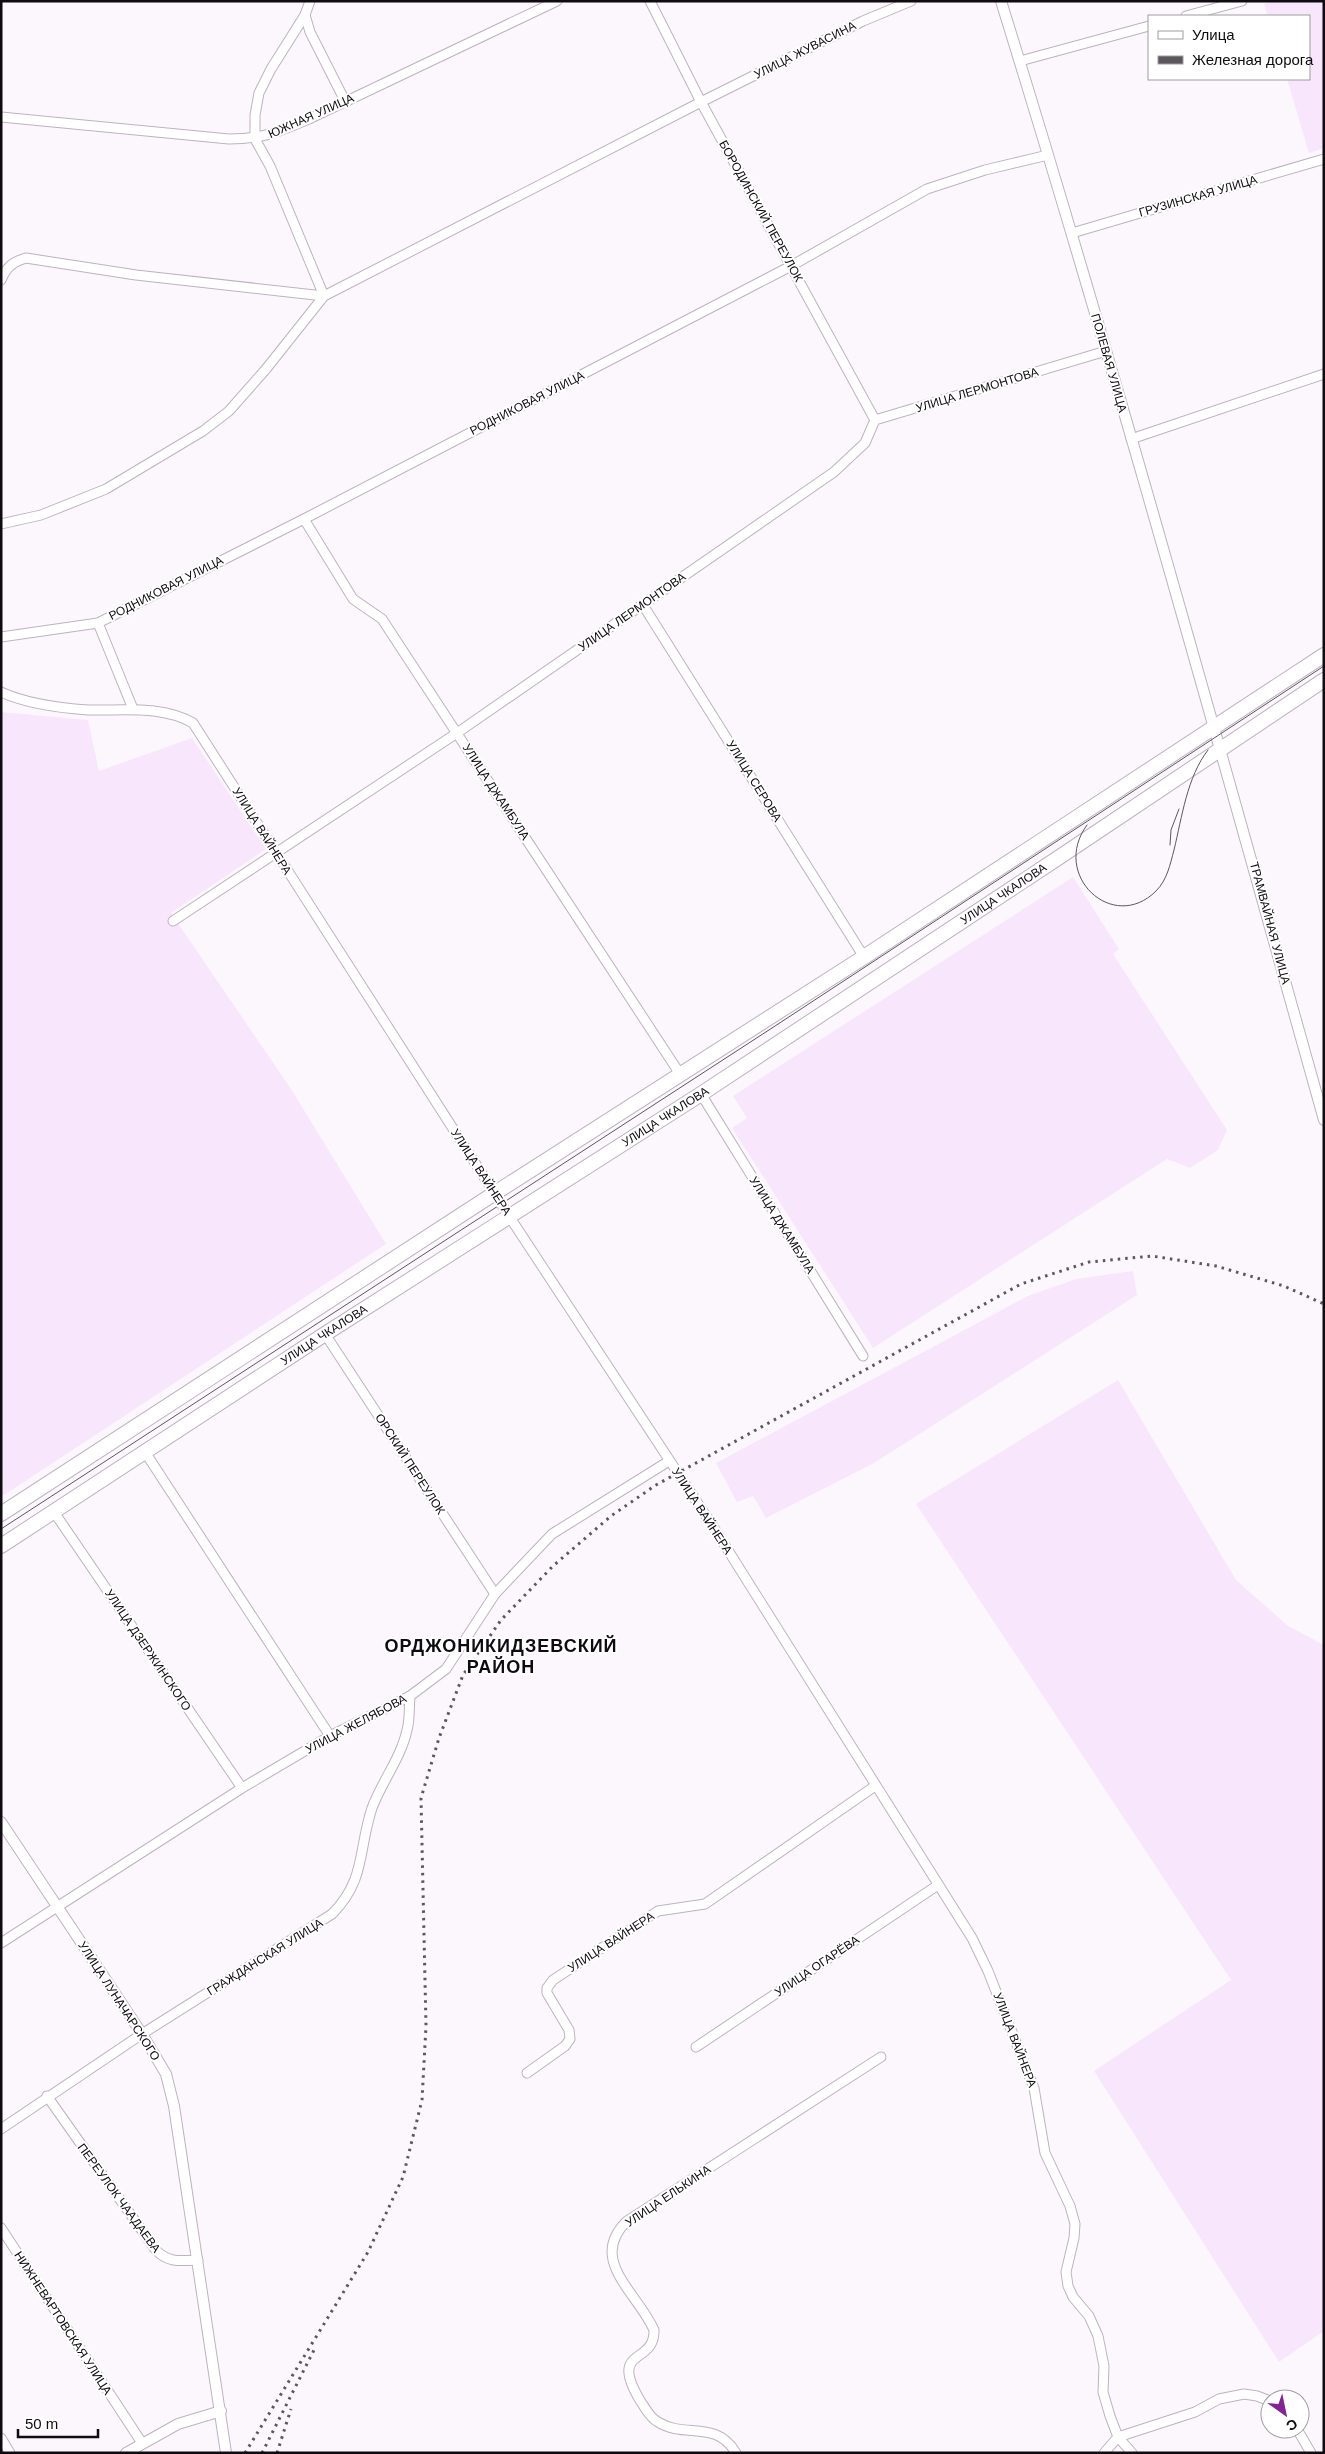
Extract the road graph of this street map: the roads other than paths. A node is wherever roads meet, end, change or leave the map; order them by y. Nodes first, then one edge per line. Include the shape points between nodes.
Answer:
1 (310, 1) edge
2 (557, 1) edge
3 (650, 1) edge
4 (911, 1) edge
5 (1001, 1) edge
6 (1242, 1) edge
7 (306, 15) junction
8 (1190, 15) edge
9 (1148, 26) edge
10 (1020, 61) junction
11 (345, 101) junction
12 (701, 102) junction
13 (1, 117) edge
14 (256, 139) junction
15 (1048, 155) junction
16 (1324, 159) edge
17 (1072, 233) junction
18 (791, 266) junction
19 (1, 280) edge
20 (324, 296) junction
21 (1106, 351) junction
22 (1324, 374) edge
23 (875, 420) junction
24 (1131, 439) junction
25 (304, 519) junction
26 (1, 524) edge
27 (643, 605) junction
28 (98, 623) junction
29 (1, 636) edge
30 (1324, 655) edge
31 (1324, 680) edge
32 (1, 692) edge
33 (133, 708) junction
34 (1215, 726) junction
35 (457, 732) junction
36 (1222, 749) junction
37 (274, 852) junction
38 (172, 921) dead end
39 (864, 957) junction
40 (680, 1074) junction
41 (701, 1094) junction
42 (1324, 1120) edge
43 (495, 1193) junction
44 (509, 1216) junction
45 (325, 1334) junction
46 (863, 1356) dead end
47 (145, 1452) junction
48 (669, 1461) junction
49 (54, 1512) junction
50 (1, 1514) edge
51 (1, 1546) edge
52 (495, 1594) junction
53 (410, 1696) junction
54 (330, 1736) junction
55 (875, 1786) junction
56 (242, 1788) junction
57 (1, 1822) edge
58 (938, 1885) junction
59 (58, 1907) junction
60 (1, 1943) edge
61 (142, 2034) junction
62 (696, 2047) dead end
63 (881, 2057) dead end
64 (527, 2073) dead end
65 (47, 2096) junction
66 (1, 2130) edge
67 (1, 2228) edge
68 (198, 2260) junction
69 (1260, 2397) edge
70 (221, 2411) junction
71 (1118, 2437) junction
72 (1, 2438) edge
73 (1303, 2439) edge
74 (142, 2443) junction
75 (10, 2453) edge
76 (126, 2453) edge
77 (226, 2453) edge
78 (736, 2453) edge
79 (1104, 2453) edge
80 (1132, 2453) edge
81 (1311, 2453) edge

1 - 7 street
2 - 11 street, ЮЖНАЯ УЛИЦА
3 - 12 street, БОРОДИНСКИЙ ПЕРЕУЛОК
4 - 12 street, УЛИЦА ЖУВАСИНА via 863,21
5 - 10 street, ПОЛЕВАЯ УЛИЦА
6 - 8 street
7 - 11 street via 310,32
7 - 14 street via 259,93 255,115
9 - 10 street
10 - 15 street, ПОЛЕВАЯ УЛИЦА
11 - 14 street, ЮЖНАЯ УЛИЦА
12 - 18 street, БОРОДИНСКИЙ ПЕРЕУЛОК
12 - 20 street, УЛИЦА ЖУВАСИНА
13 - 14 street, ЮЖНАЯ УЛИЦА
14 - 20 street
15 - 17 street, ПОЛЕВАЯ УЛИЦА
15 - 18 street, РОДНИКОВАЯ УЛИЦА via 985,170 927,189
16 - 17 street, ГРУЗИНСКАЯ УЛИЦА
17 - 21 street, ПОЛЕВАЯ УЛИЦА
18 - 23 street, БОРОДИНСКИЙ ПЕРЕУЛОК
18 - 25 street, РОДНИКОВАЯ УЛИЦА
19 - 20 street via 6,269 26,258 136,275
20 - 26 street via 229,412 203,431 106,490 41,515
21 - 23 street, УЛИЦА ЛЕРМОНТОВА
21 - 24 street, ПОЛЕВАЯ УЛИЦА
22 - 24 street
23 - 27 street, УЛИЦА ЛЕРМОНТОВА via 865,443 834,472
24 - 34 street, ПОЛЕВАЯ УЛИЦА
25 - 28 street, РОДНИКОВАЯ УЛИЦА
25 - 35 street, УЛИЦА ДЖАМБУЛА via 353,599 382,619
27 - 35 street, УЛИЦА ЛЕРМОНТОВА
27 - 39 street, УЛИЦА СЕРОВА
28 - 29 street, РОДНИКОВАЯ УЛИЦА
28 - 33 street
30 - 34 main road, УЛИЦА ЧКАЛОВА
31 - 36 main road, УЛИЦА ЧКАЛОВА
32 - 33 street, УЛИЦА ВАЙНЕРА via 52,706 88,710
33 - 37 street, УЛИЦА ВАЙНЕРА via 184,717 194,722
34 - 36 street, ТРАМВАЙНАЯ УЛИЦА
34 - 39 main road, УЛИЦА ЧКАЛОВА
35 - 37 street, УЛИЦА ЛЕРМОНТОВА
35 - 40 street, УЛИЦА ДЖАМБУЛА
36 - 41 main road, УЛИЦА ЧКАЛОВА
36 - 42 street, ТРАМВАЙНАЯ УЛИЦА
37 - 38 street, УЛИЦА ЛЕРМОНТОВА
37 - 43 street, УЛИЦА ВАЙНЕРА
39 - 40 main road, УЛИЦА ЧКАЛОВА
40 - 43 main road, УЛИЦА ЧКАЛОВА
41 - 44 main road, УЛИЦА ЧКАЛОВА
41 - 46 street, УЛИЦА ДЖАМБУЛА
43 - 44 street, УЛИЦА ВАЙНЕРА
43 - 50 main road, УЛИЦА ЧКАЛОВА
44 - 45 main road, УЛИЦА ЧКАЛОВА
44 - 48 street, УЛИЦА ВАЙНЕРА
45 - 47 main road, УЛИЦА ЧКАЛОВА
45 - 52 street, ОРСКИЙ ПЕРЕУЛОК
47 - 49 main road, УЛИЦА ЧКАЛОВА
47 - 54 street
48 - 52 street, УЛИЦА ЖЕЛЯБОВА via 552,1534
48 - 55 street, УЛИЦА ВАЙНЕРА
49 - 51 main road, УЛИЦА ЧКАЛОВА
49 - 56 street, УЛИЦА ДЗЕРЖИНСКОГО
52 - 53 street, УЛИЦА ЖЕЛЯБОВА via 446,1669
53 - 54 street, УЛИЦА ЖЕЛЯБОВА
53 - 61 street, ГРАЖДАНСКАЯ УЛИЦА via 407,1730 373,1808 353,1887 344,1902 300,1936
54 - 56 street, УЛИЦА ЖЕЛЯБОВА
55 - 58 street, УЛИЦА ВАЙНЕРА
55 - 64 street, УЛИЦА ВАЙНЕРА via 705,1904 664,1908 553,1980 547,1993 569,2030 570,2039
56 - 59 street, УЛИЦА ЖЕЛЯБОВА
57 - 59 street, УЛИЦА ЛУНАЧАРСКОГО
58 - 62 street, УЛИЦА ОГАРЁВА
58 - 71 street, УЛИЦА ВАЙНЕРА via 988,1970 1034,2088 1045,2153 1075,2224 1066,2272 1068,2286 1098,2336 1104,2366 1103,2392
59 - 60 street, УЛИЦА ЖЕЛЯБОВА
59 - 61 street, УЛИЦА ЛУНАЧАРСКОГО
61 - 65 street, ГРАЖДАНСКАЯ УЛИЦА
61 - 68 street, УЛИЦА ЛУНАЧАРСКОГО via 166,2074 174,2106
63 - 78 street, УЛИЦА ЕЛЬКИНА via 627,2221 611,2244 611,2258 616,2271 654,2330 652,2344 631,2363 628,2378 631,2385 648,2413 659,2424 721,2435
65 - 66 street, ГРАЖДАНСКАЯ УЛИЦА
65 - 68 street, ПЕРЕУЛОК ЧААДАЕВА via 162,2258
67 - 74 street, НИЖНЕВАРТОВСКАЯ УЛИЦА
68 - 70 street
69 - 71 street via 1231,2396 1219,2399 1195,2412
70 - 74 street via 178,2424
70 - 77 street
71 - 79 street
71 - 80 street, УЛИЦА ВАЙНЕРА
72 - 75 street
73 - 81 street
74 - 76 street

